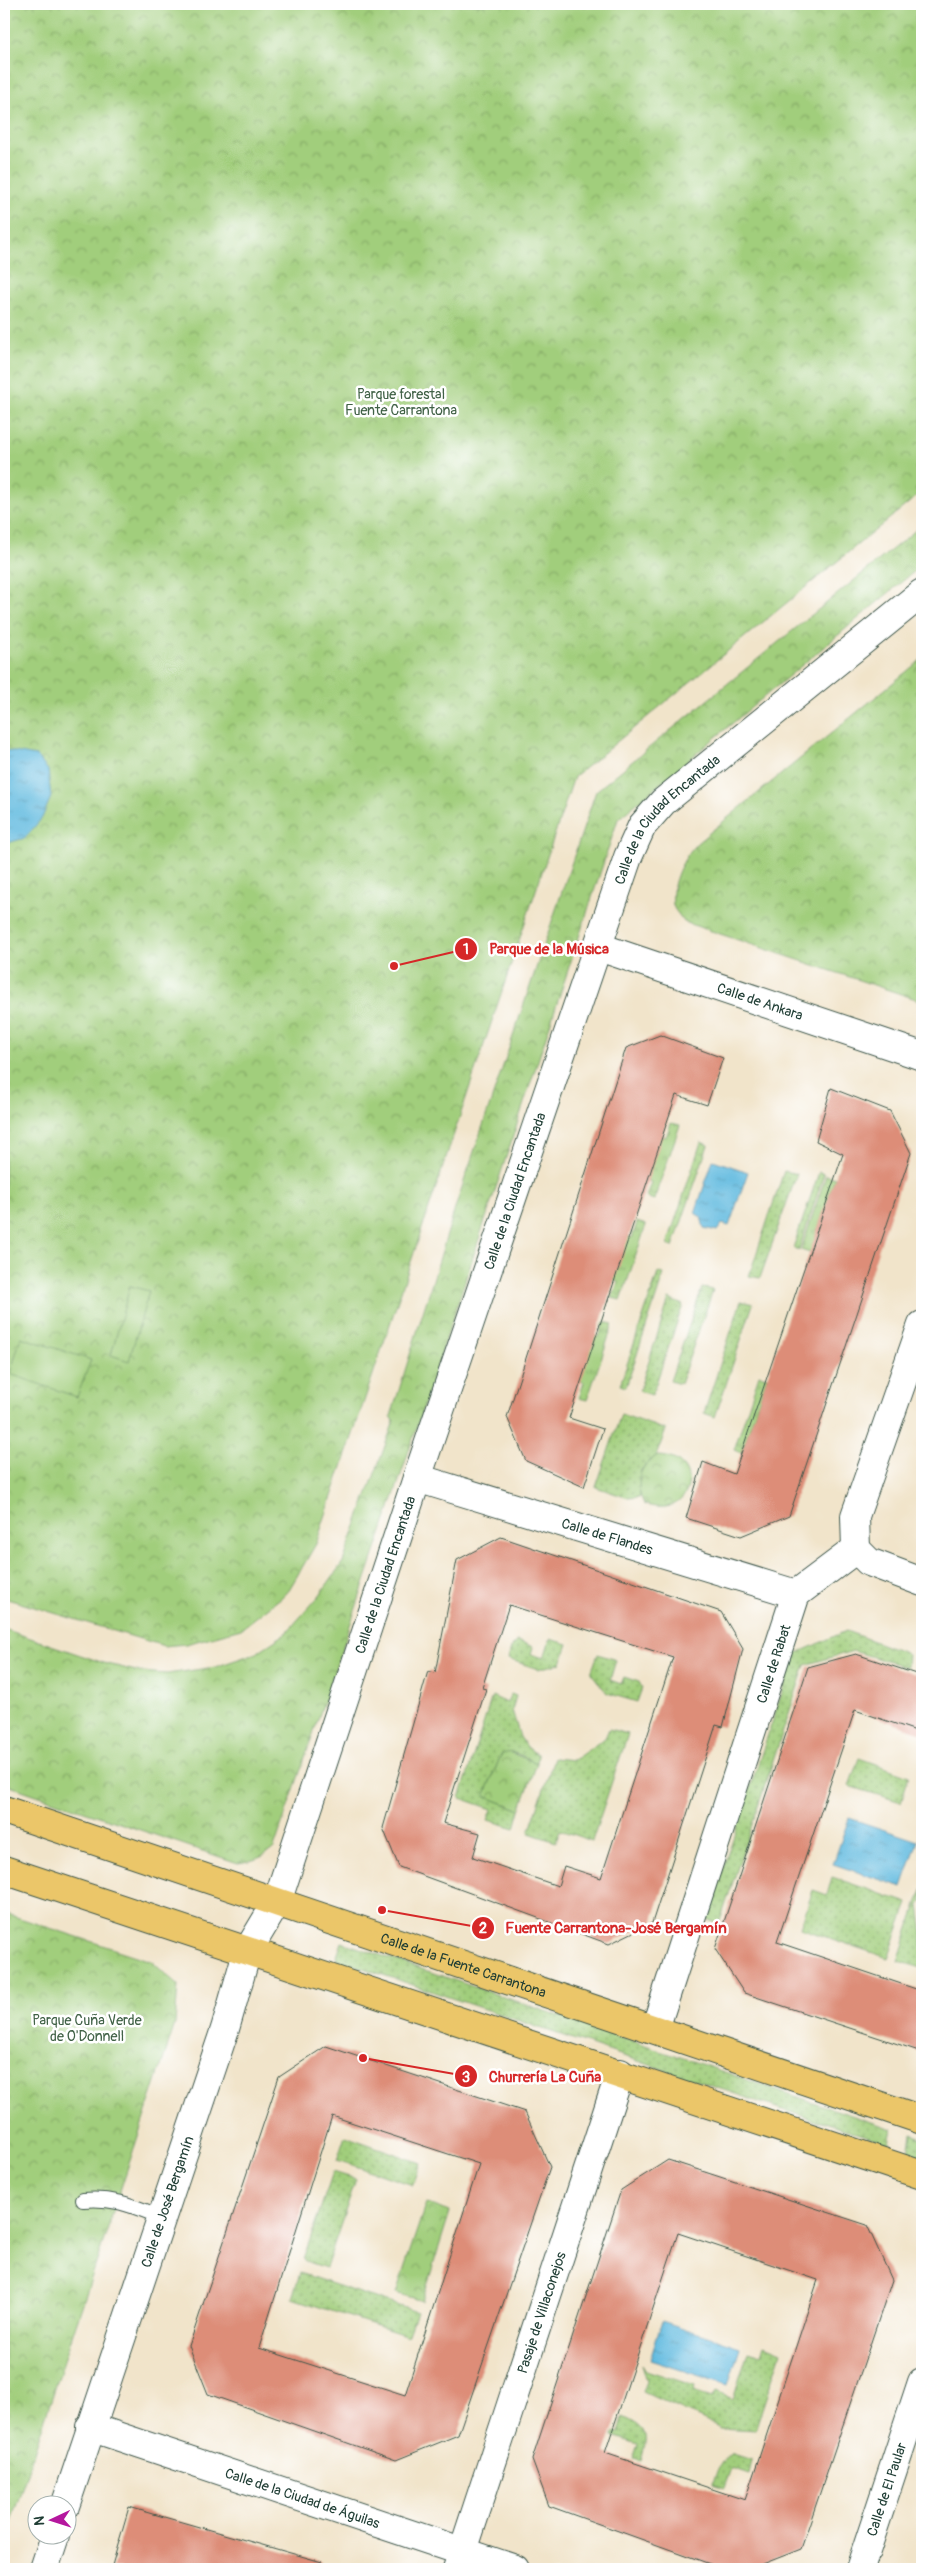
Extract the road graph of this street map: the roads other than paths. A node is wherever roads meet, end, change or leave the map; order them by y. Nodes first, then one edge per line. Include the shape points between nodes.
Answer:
1 (922, 593) edge
2 (599, 947) junction
3 (922, 1056) edge
4 (922, 1325) edge
5 (417, 1478) junction
6 (856, 1549) junction
7 (922, 1582) edge
8 (796, 1594) junction
9 (4, 1810) edge
10 (4, 1870) edge
11 (277, 1902) junction
12 (247, 1952) junction
13 (655, 2029) junction
14 (620, 2073) junction
15 (922, 2120) edge
16 (922, 2174) edge
17 (83, 2200) dead end
18 (161, 2217) junction
19 (922, 2382) edge
20 (90, 2426) junction
21 (68, 2496) edge
22 (52, 2546) edge
23 (459, 2561) edge
24 (44, 2569) edge
25 (515, 2569) edge
26 (860, 2569) edge

1 - 2 street, Calle de la Ciudad Encantada via 663,802 642,826 628,857
2 - 3 street, Calle de Ankara
2 - 5 street, Calle de la Ciudad Encantada
4 - 6 street via 855,1516
5 - 8 street, Calle de Flandes
5 - 11 street, Calle de la Ciudad Encantada
6 - 7 street via 869,1562
6 - 8 street
8 - 13 street, Calle de Rabat
9 - 11 main road, Calle de la Fuente Carrantona
10 - 12 main road
11 - 12 street, Calle de José Bergamín
11 - 13 main road, Calle de la Fuente Carrantona
12 - 14 main road
12 - 18 street, Calle de José Bergamín via 225,2029
13 - 15 main road, Calle de la Fuente Carrantona
14 - 16 main road
14 - 23 street, Pasaje de Villaconejos
17 - 18 lane via 103,2198 122,2202
18 - 20 street, Calle de José Bergamín
19 - 26 street, Calle de El Paular
20 - 21 street, Calle de José Bergamín
20 - 23 street, Calle de la Ciudad de Águilas
22 - 24 street
23 - 25 street, Calle de la Ciudad de Águilas

